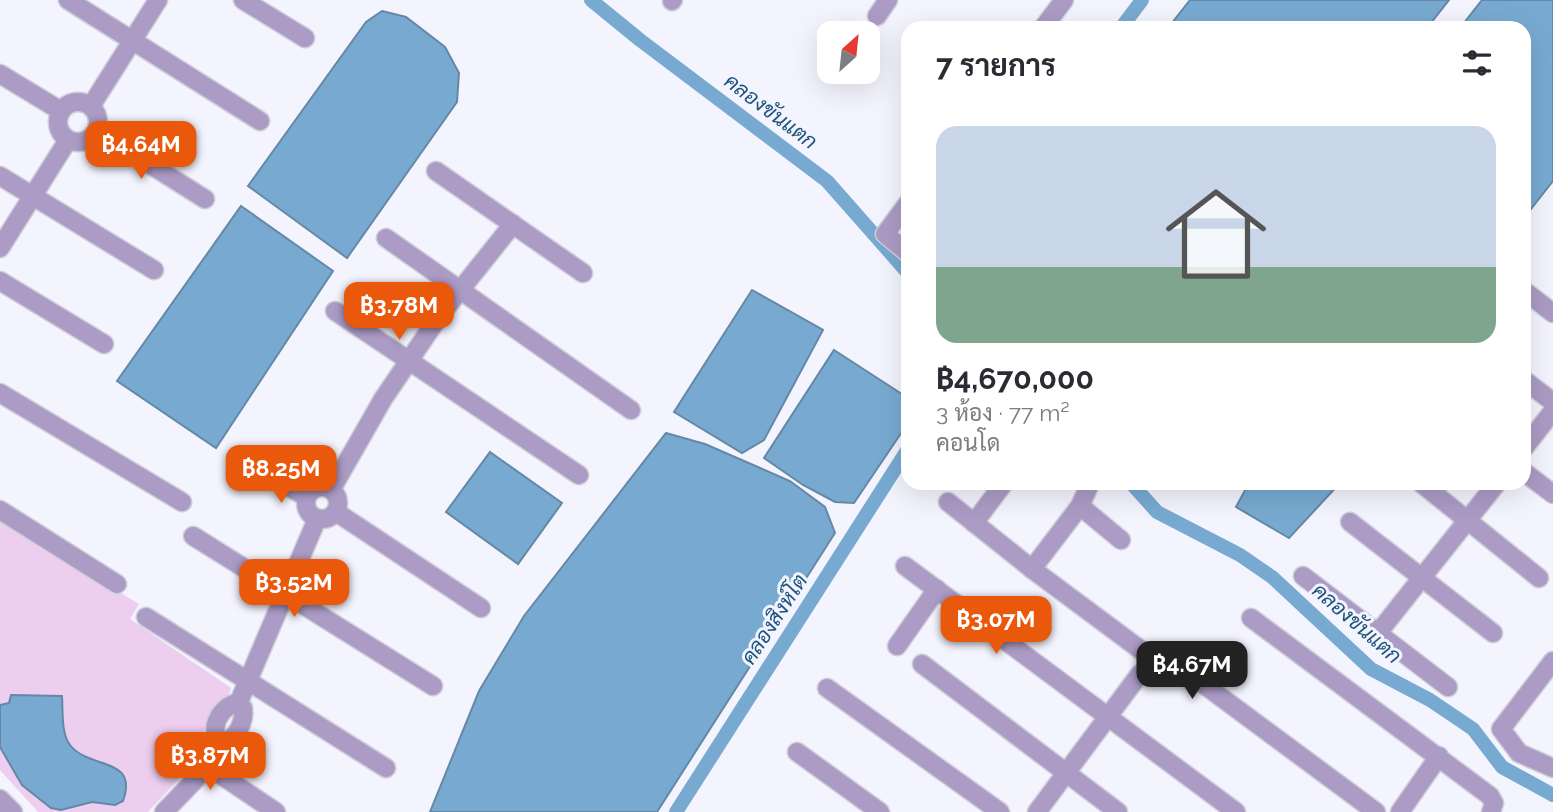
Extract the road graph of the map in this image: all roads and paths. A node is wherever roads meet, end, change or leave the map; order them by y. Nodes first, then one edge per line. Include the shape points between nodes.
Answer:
1 (68, 0) edge
2 (158, 0) edge
3 (243, 0) edge
4 (888, 0) edge
5 (1064, 0) edge
6 (877, 16) dead end
7 (1048, 21) edge
8 (305, 38) dead end
9 (132, 41) junction
10 (0, 74) edge
11 (91, 106) junction
12 (61, 111) junction
13 (260, 121) dead end
14 (97, 131) junction
15 (68, 140) junction
16 (436, 171) dead end
17 (0, 176) edge
18 (32, 195) junction
19 (205, 199) dead end
20 (901, 212) edge
21 (513, 224) junction
22 (386, 238) dead end
23 (901, 247) edge
24 (0, 248) edge
25 (154, 270) dead end
26 (583, 273) dead end
27 (0, 281) edge
28 (460, 290) junction
29 (1531, 296) edge
30 (335, 312) dead end
31 (1553, 313) edge
32 (104, 345) dead end
33 (409, 361) junction
34 (1531, 385) edge
35 (0, 393) edge
36 (1553, 402) edge
37 (631, 410) dead end
38 (1553, 411) edge
39 (1531, 439) edge
40 (579, 475) dead end
41 (1531, 477) edge
42 (276, 479) dead end
43 (331, 490) junction
44 (999, 490) edge
45 (1087, 490) edge
46 (1430, 490) edge
47 (1491, 490) edge
48 (1553, 494) edge
49 (306, 497) junction
50 (182, 502) dead end
51 (948, 502) dead end
52 (1080, 506) junction
53 (0, 510) edge
54 (336, 512) junction
55 (317, 519) junction
56 (1467, 520) junction
57 (1350, 522) dead end
58 (974, 523) junction
59 (193, 536) dead end
60 (1121, 540) dead end
61 (905, 566) dead end
62 (1032, 569) junction
63 (1303, 576) dead end
64 (1422, 578) junction
65 (1539, 578) dead end
66 (117, 584) dead end
67 (937, 589) junction
68 (284, 593) junction
69 (481, 608) dead end
70 (146, 617) dead end
71 (1251, 618) dead end
72 (1378, 633) junction
73 (1493, 633) dead end
74 (897, 646) dead end
75 (922, 664) dead end
76 (1161, 665) junction
77 (1550, 673) edge
78 (248, 681) junction
79 (433, 686) dead end
80 (1448, 687) dead end
81 (827, 688) dead end
82 (1109, 716) junction
83 (797, 752) dead end
84 (1439, 756) junction
85 (206, 765) junction
86 (386, 768) dead end
87 (1553, 768) edge
88 (1066, 773) junction
89 (0, 799) edge
90 (13, 812) edge
91 (164, 812) edge
92 (276, 812) edge
93 (880, 812) edge
94 (1000, 812) edge
95 (1037, 812) edge
96 (1118, 812) edge
97 (1236, 812) edge
98 (1376, 812) edge
99 (1400, 812) edge
100 (1491, 812) edge

1 - 9 street
2 - 9 street
3 - 8 street
4 - 6 street
5 - 7 street
9 - 11 street
9 - 13 street
10 - 12 street
11 - 12 street via 71,103
11 - 14 street via 99,117
12 - 15 street via 58,124
14 - 15 street via 88,140
14 - 19 street
15 - 18 street
16 - 21 street
17 - 18 street
18 - 24 street
18 - 25 street
20 - 23 street via 884,234
21 - 26 street
21 - 28 street
22 - 28 street
27 - 32 street
28 - 33 street
28 - 37 street
29 - 31 street
30 - 33 street
33 - 40 street
33 - 43 street
34 - 36 street
35 - 50 street
38 - 39 street
41 - 48 street
42 - 49 street
43 - 49 street via 318,487
43 - 54 street via 338,501
44 - 58 street
45 - 52 street
46 - 56 street
47 - 56 street
49 - 55 street via 308,513
51 - 58 street
52 - 60 street
52 - 62 street
53 - 66 street
54 - 55 street via 328,519
54 - 69 street
55 - 68 street
56 - 64 street
56 - 65 street
57 - 64 street
58 - 62 street
59 - 68 street
61 - 67 street
62 - 76 street
63 - 72 street
64 - 72 street
64 - 73 street
67 - 74 street
67 - 82 street
68 - 78 street
68 - 79 street
70 - 78 street
71 - 84 street
72 - 80 street
75 - 88 street
76 - 82 street via 1139,675
76 - 98 street via 1187,673
77 - 87 street via 1501,729 1519,753
78 - 85 street via 238,704 245,718 235,736 221,742
78 - 86 street
81 - 94 street
82 - 88 street
82 - 97 street
83 - 93 street
84 - 99 street
84 - 100 street via 1490,796 1494,803
85 - 91 street
85 - 92 street
88 - 95 street
88 - 96 street
89 - 90 street

